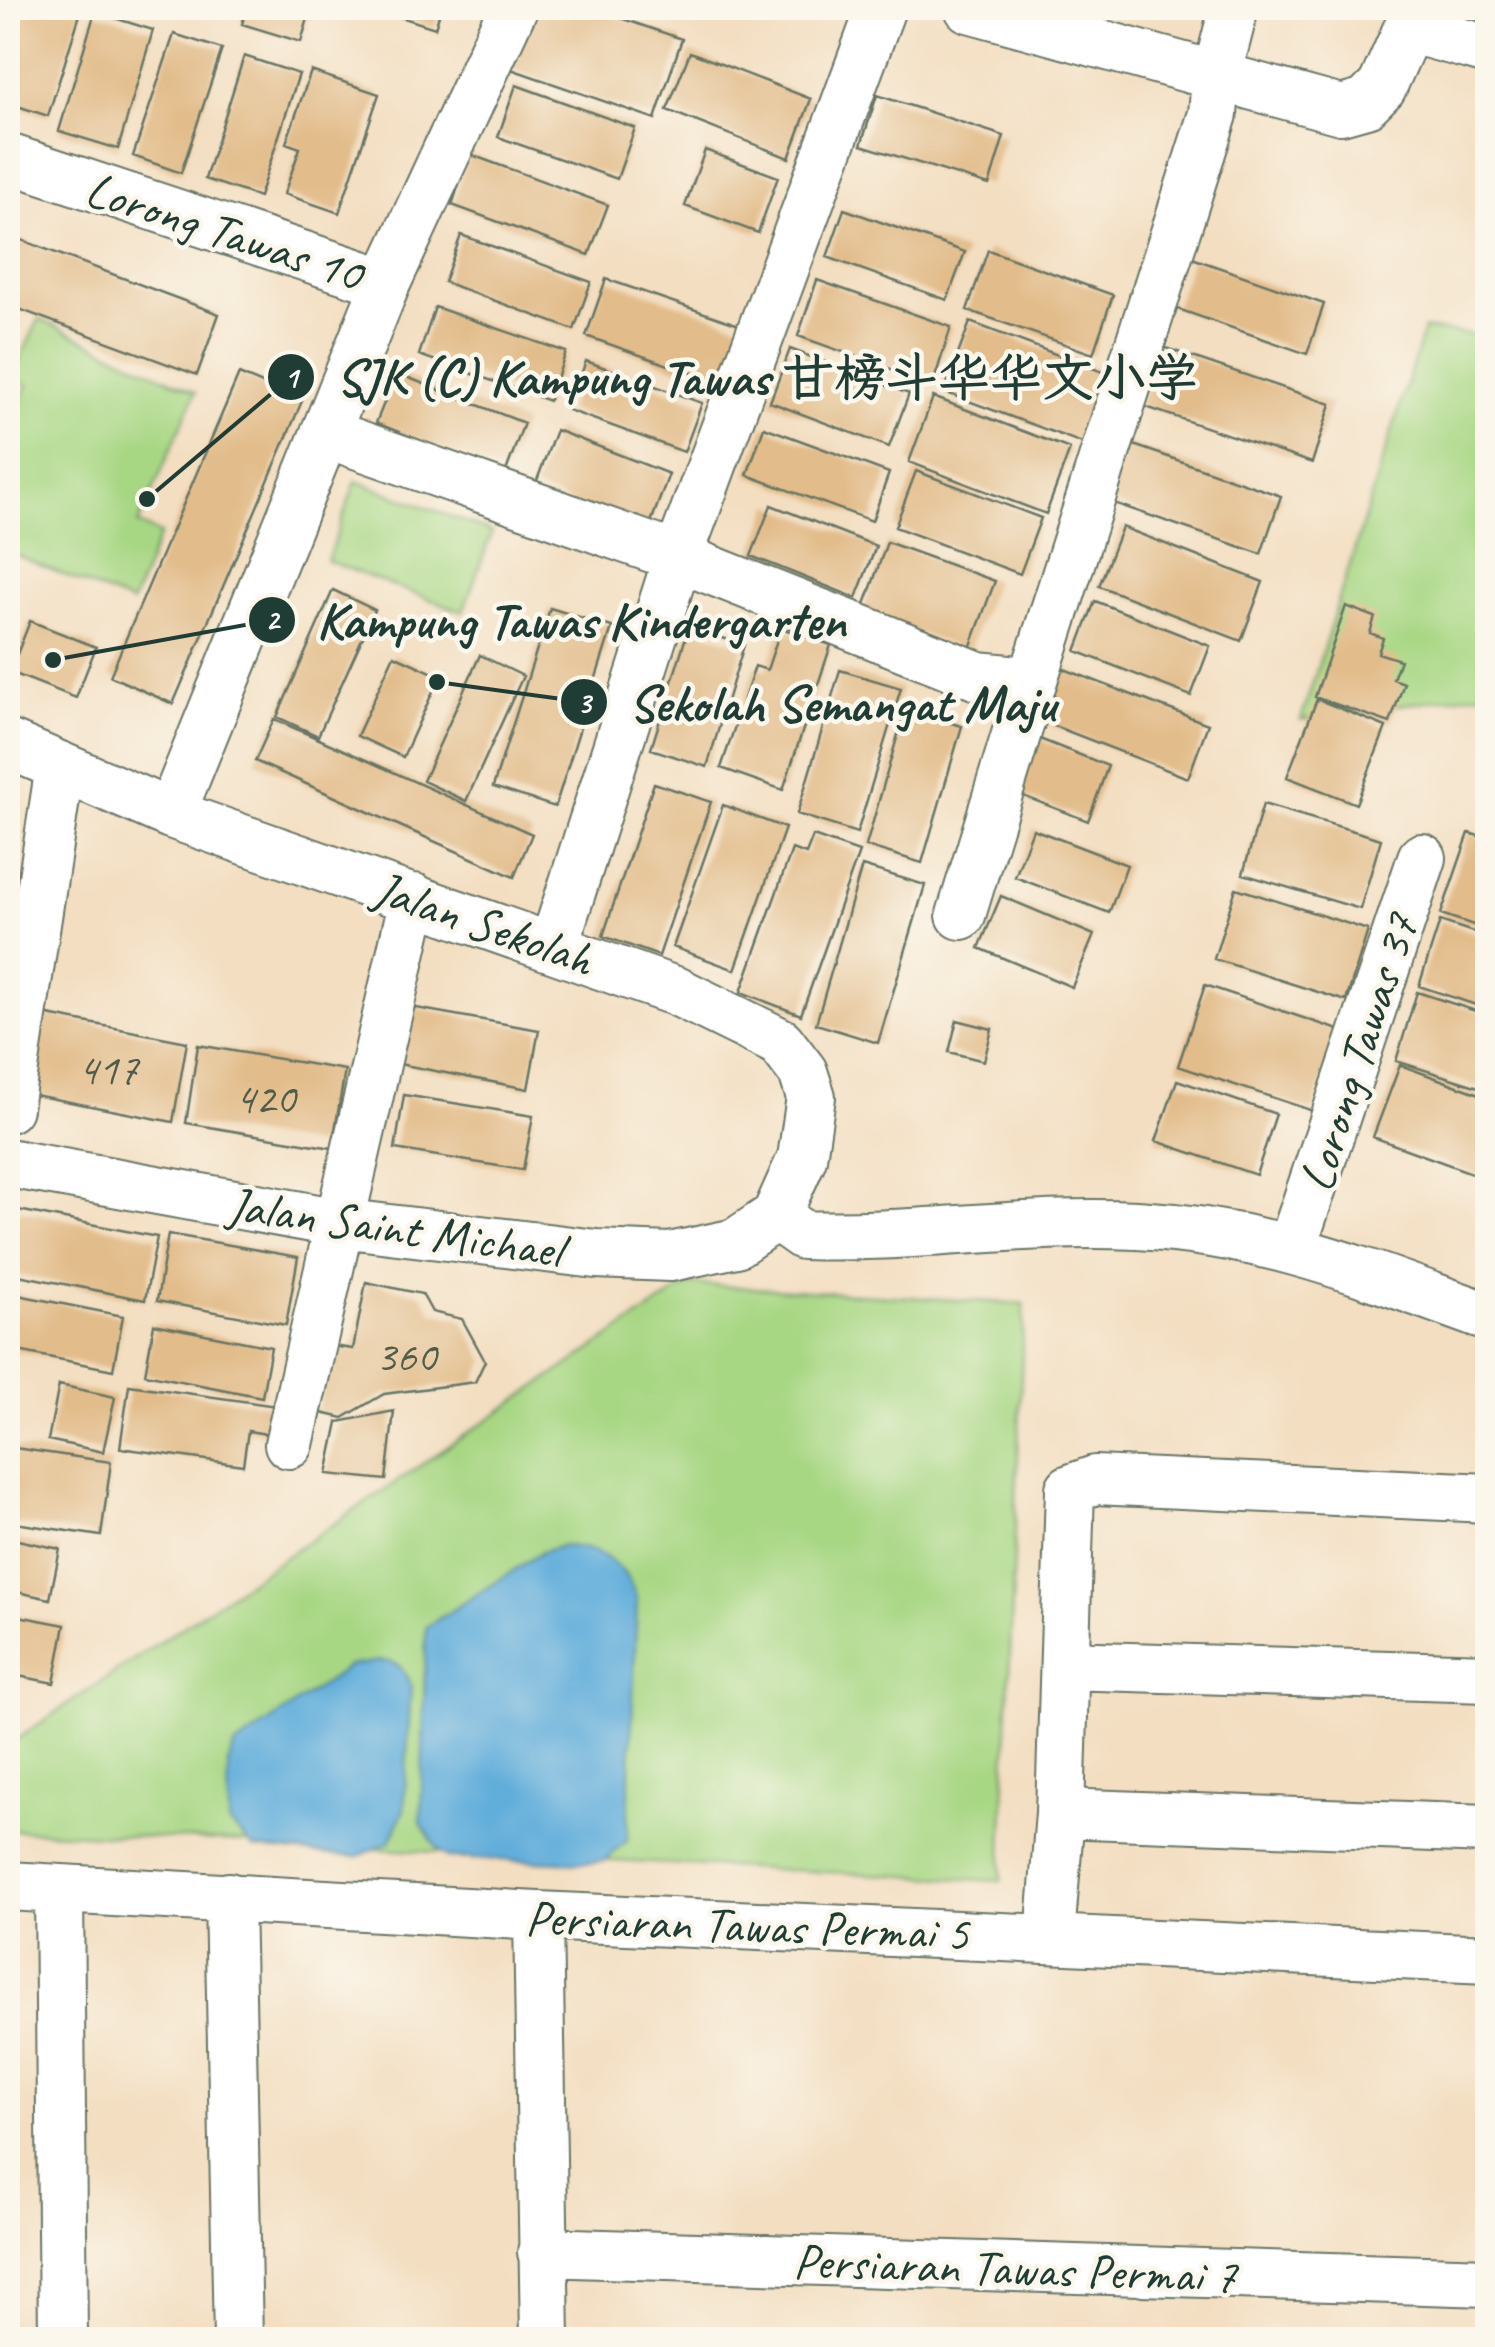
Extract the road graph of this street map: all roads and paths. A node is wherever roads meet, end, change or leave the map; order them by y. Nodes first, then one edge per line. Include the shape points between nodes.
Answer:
1 (513, 8) edge
2 (881, 8) edge
3 (969, 8) edge
4 (1234, 8) edge
5 (1414, 18) edge
6 (1062, 20) edge
7 (1488, 50) edge
8 (1216, 78) junction
9 (8, 158) edge
10 (386, 283) junction
11 (325, 433) junction
12 (678, 557) junction
13 (1030, 689) junction
14 (8, 744) edge
15 (60, 766) junction
16 (170, 814) junction
17 (1422, 858) dead end
18 (414, 898) junction
19 (961, 915) dead end
20 (554, 945) junction
21 (8, 1108) edge
22 (8, 1163) edge
23 (340, 1223) junction
24 (796, 1227) junction
25 (1292, 1247) junction
26 (1488, 1317) edge
27 (289, 1444) dead end
28 (1488, 1498) edge
29 (1065, 1665) junction
30 (1488, 1678) edge
31 (1060, 1813) junction
32 (1488, 1829) edge
33 (8, 1886) edge
34 (59, 1889) junction
35 (229, 1897) junction
36 (538, 1916) junction
37 (1050, 1937) junction
38 (1488, 1959) edge
39 (542, 2252) junction
40 (1488, 2282) edge
41 (63, 2340) edge
42 (238, 2340) edge
43 (545, 2340) edge

1 - 10 street
2 - 12 street
3 - 6 street
4 - 8 street
5 - 7 street
5 - 8 street via 1382,87 1366,104 1341,110
6 - 8 street
8 - 13 street via 1213,114
9 - 10 street, Lorong Tawas 10
10 - 11 street
11 - 12 street
11 - 16 street
12 - 13 street via 978,676
12 - 20 street
13 - 19 street
14 - 15 street, Jalan Sekolah
15 - 16 street, Jalan Sekolah
15 - 21 street
16 - 18 street, Jalan Sekolah
17 - 25 street, Lorong Tawas 37
18 - 20 street, Jalan Sekolah
18 - 23 street
20 - 24 street, Jalan Sekolah via 762,1029 792,1056 811,1097
22 - 23 street, Jalan Saint Michael
23 - 24 street, Jalan Saint Michael via 647,1258 715,1251
23 - 27 street
24 - 25 street via 1132,1224
25 - 26 street
28 - 29 street via 1095,1480 1070,1489
29 - 30 street
29 - 31 street
31 - 32 street
31 - 37 street
33 - 34 street, Persiaran Tawas Permai 5
34 - 35 street, Persiaran Tawas Permai 5
34 - 41 street
35 - 36 street, Persiaran Tawas Permai 5
35 - 42 street
36 - 37 street, Persiaran Tawas Permai 5
36 - 39 street
37 - 38 street, Persiaran Tawas Permai 5
39 - 40 street, Persiaran Tawas Permai 7
39 - 43 street

